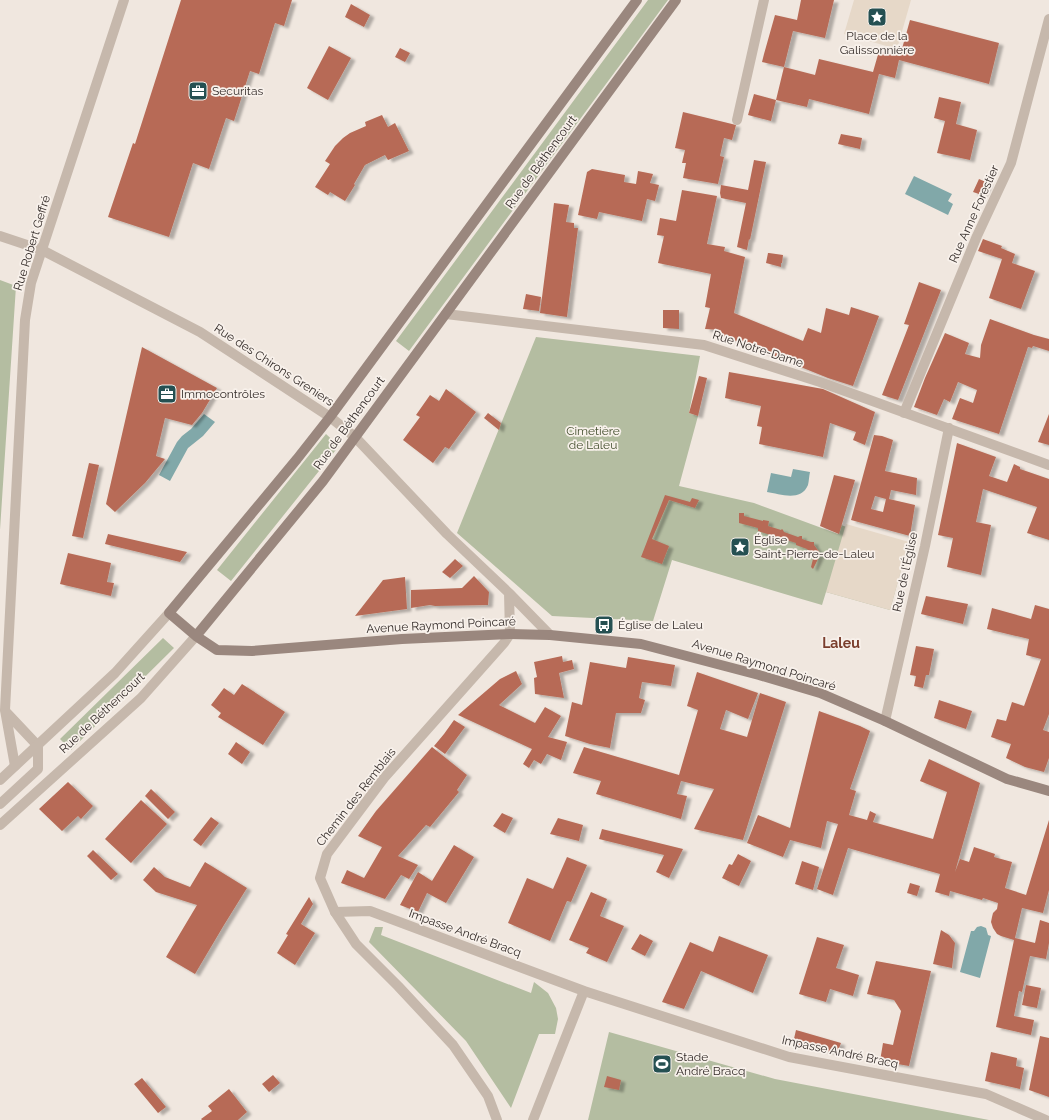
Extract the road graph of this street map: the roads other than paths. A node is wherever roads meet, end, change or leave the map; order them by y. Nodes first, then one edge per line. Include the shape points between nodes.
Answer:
1 (124, 0) edge
2 (637, 0) edge
3 (676, 0) edge
4 (764, 0) edge
5 (1049, 19) edge
6 (737, 120) dead end
7 (0, 236) edge
8 (42, 250) junction
9 (446, 314) junction
10 (904, 413) junction
11 (330, 417) junction
12 (949, 428) junction
13 (355, 437) junction
14 (1049, 465) edge
15 (509, 593) junction
16 (169, 613) junction
17 (510, 634) junction
18 (550, 635) junction
19 (196, 636) junction
20 (4, 669) edge
21 (5, 710) junction
22 (885, 721) junction
23 (38, 746) junction
24 (15, 766) junction
25 (0, 780) edge
26 (1049, 791) edge
27 (0, 804) edge
28 (0, 825) edge
29 (335, 912) junction
30 (584, 991) junction
31 (497, 1120) edge
32 (533, 1120) edge
33 (1046, 1120) edge

1 - 8 street, Rue Robert Geffré
2 - 11 main road, Rue de Béthencourt
3 - 9 main road, Rue de Béthencourt
4 - 6 street
5 - 10 street, Rue Anne Forestier via 1011,163 977,236
7 - 8 street, Rue des Chirons Greniers
8 - 11 street, Rue des Chirons Greniers via 200,332
8 - 20 street, Rue Robert Geffré via 31,282 25,320
9 - 10 street, Rue Notre-Dame via 704,345 820,382
9 - 13 main road, Rue de Béthencourt
10 - 12 street, Rue Notre-Dame
11 - 13 street, Rue des Chirons Greniers
11 - 16 main road, Rue de Béthencourt
12 - 14 street, Rue Notre-Dame
12 - 22 street, Rue de l'Église
13 - 15 street, Rue des Chirons Greniers via 447,534
13 - 19 main road, Rue de Béthencourt via 323,481
15 - 17 street
15 - 18 street, Rue des Chirons Greniers
16 - 19 main road, Avenue Raymond Poincaré
16 - 23 street, Rue de Béthencourt via 115,674
17 - 18 main road, Avenue Raymond Poincaré
17 - 19 main road, Avenue Raymond Poincaré via 252,651 217,650
17 - 29 street, Chemin des Remblais via 384,778 327,854 320,878
18 - 22 main road, Avenue Raymond Poincaré via 641,644 759,674 820,693
19 - 28 street, Rue de Béthencourt via 141,698
20 - 21 street, Rue Robert Geffré
21 - 23 street
21 - 24 street, Rue Robert Geffré
22 - 26 main road, Avenue Raymond Poincaré via 1007,779
23 - 24 street, Rue de Béthencourt
23 - 27 street via 38,769
24 - 25 street, Rue de Béthencourt
29 - 30 street, Impasse André Bracq via 370,911
29 - 31 street, Chemin des Remblais via 356,944 453,1045 488,1096
30 - 32 street
30 - 33 street, Impasse André Bracq via 789,1057 986,1094

